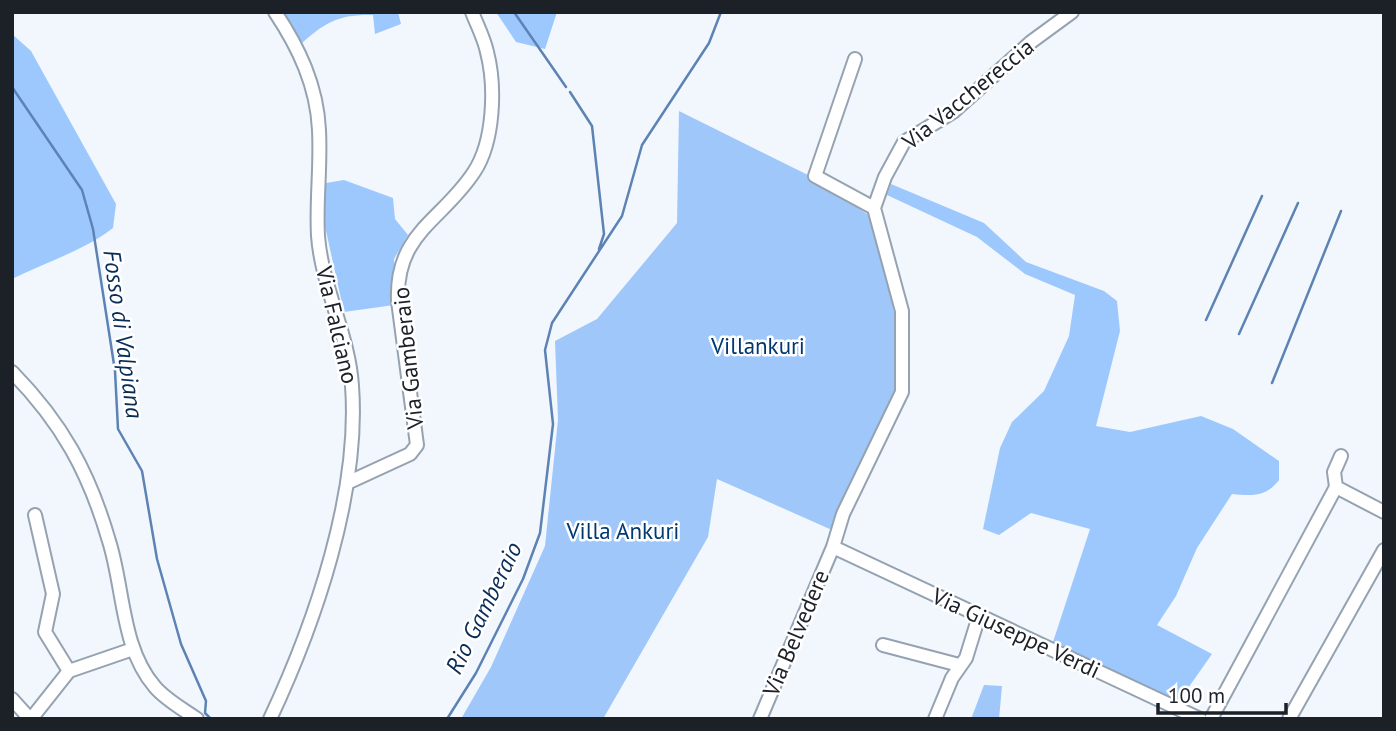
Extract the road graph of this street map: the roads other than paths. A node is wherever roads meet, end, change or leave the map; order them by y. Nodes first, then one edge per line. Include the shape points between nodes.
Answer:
1 (275, 12) edge
2 (472, 12) edge
3 (1072, 12) edge
4 (855, 59) dead end
5 (874, 208) junction
6 (12, 372) edge
7 (1340, 456) dead end
8 (347, 483) junction
9 (1336, 487) junction
10 (1384, 512) edge
11 (36, 515) dead end
12 (833, 547) junction
13 (1384, 550) edge
14 (979, 615) junction
15 (883, 645) dead end
16 (133, 649) junction
17 (959, 665) junction
18 (68, 671) junction
19 (283, 694) junction
20 (12, 699) edge
21 (30, 719) edge
22 (197, 719) edge
23 (271, 719) edge
24 (281, 719) edge
25 (760, 719) edge
26 (935, 719) edge
27 (1200, 719) edge
28 (1211, 719) edge
29 (1289, 719) edge

1 - 8 street, Via Falciano via 301,56 318,117 318,239 352,387
2 - 8 street, Via Gamberaio via 491,73 485,145 473,174 414,237 398,281 417,445 410,454
3 - 5 street, Via Vacchereccia via 1031,42 953,113 904,142
4 - 5 street via 815,176
5 - 12 street via 902,311 902,392 843,514
6 - 16 street via 54,419 80,464 110,542
7 - 9 street via 1334,472
8 - 19 street, Via Falciano via 310,625
9 - 10 street
9 - 28 street
11 - 18 street via 53,594 45,632
12 - 14 street, Via Giuseppe Verdi
12 - 25 street, Via Belvedere
13 - 29 street
14 - 17 street via 966,658
14 - 27 street, Via Giuseppe Verdi
15 - 17 street
16 - 18 street
16 - 22 street via 156,688
17 - 26 street
18 - 21 street
19 - 23 street, Via Falciano
19 - 24 street
20 - 21 street

